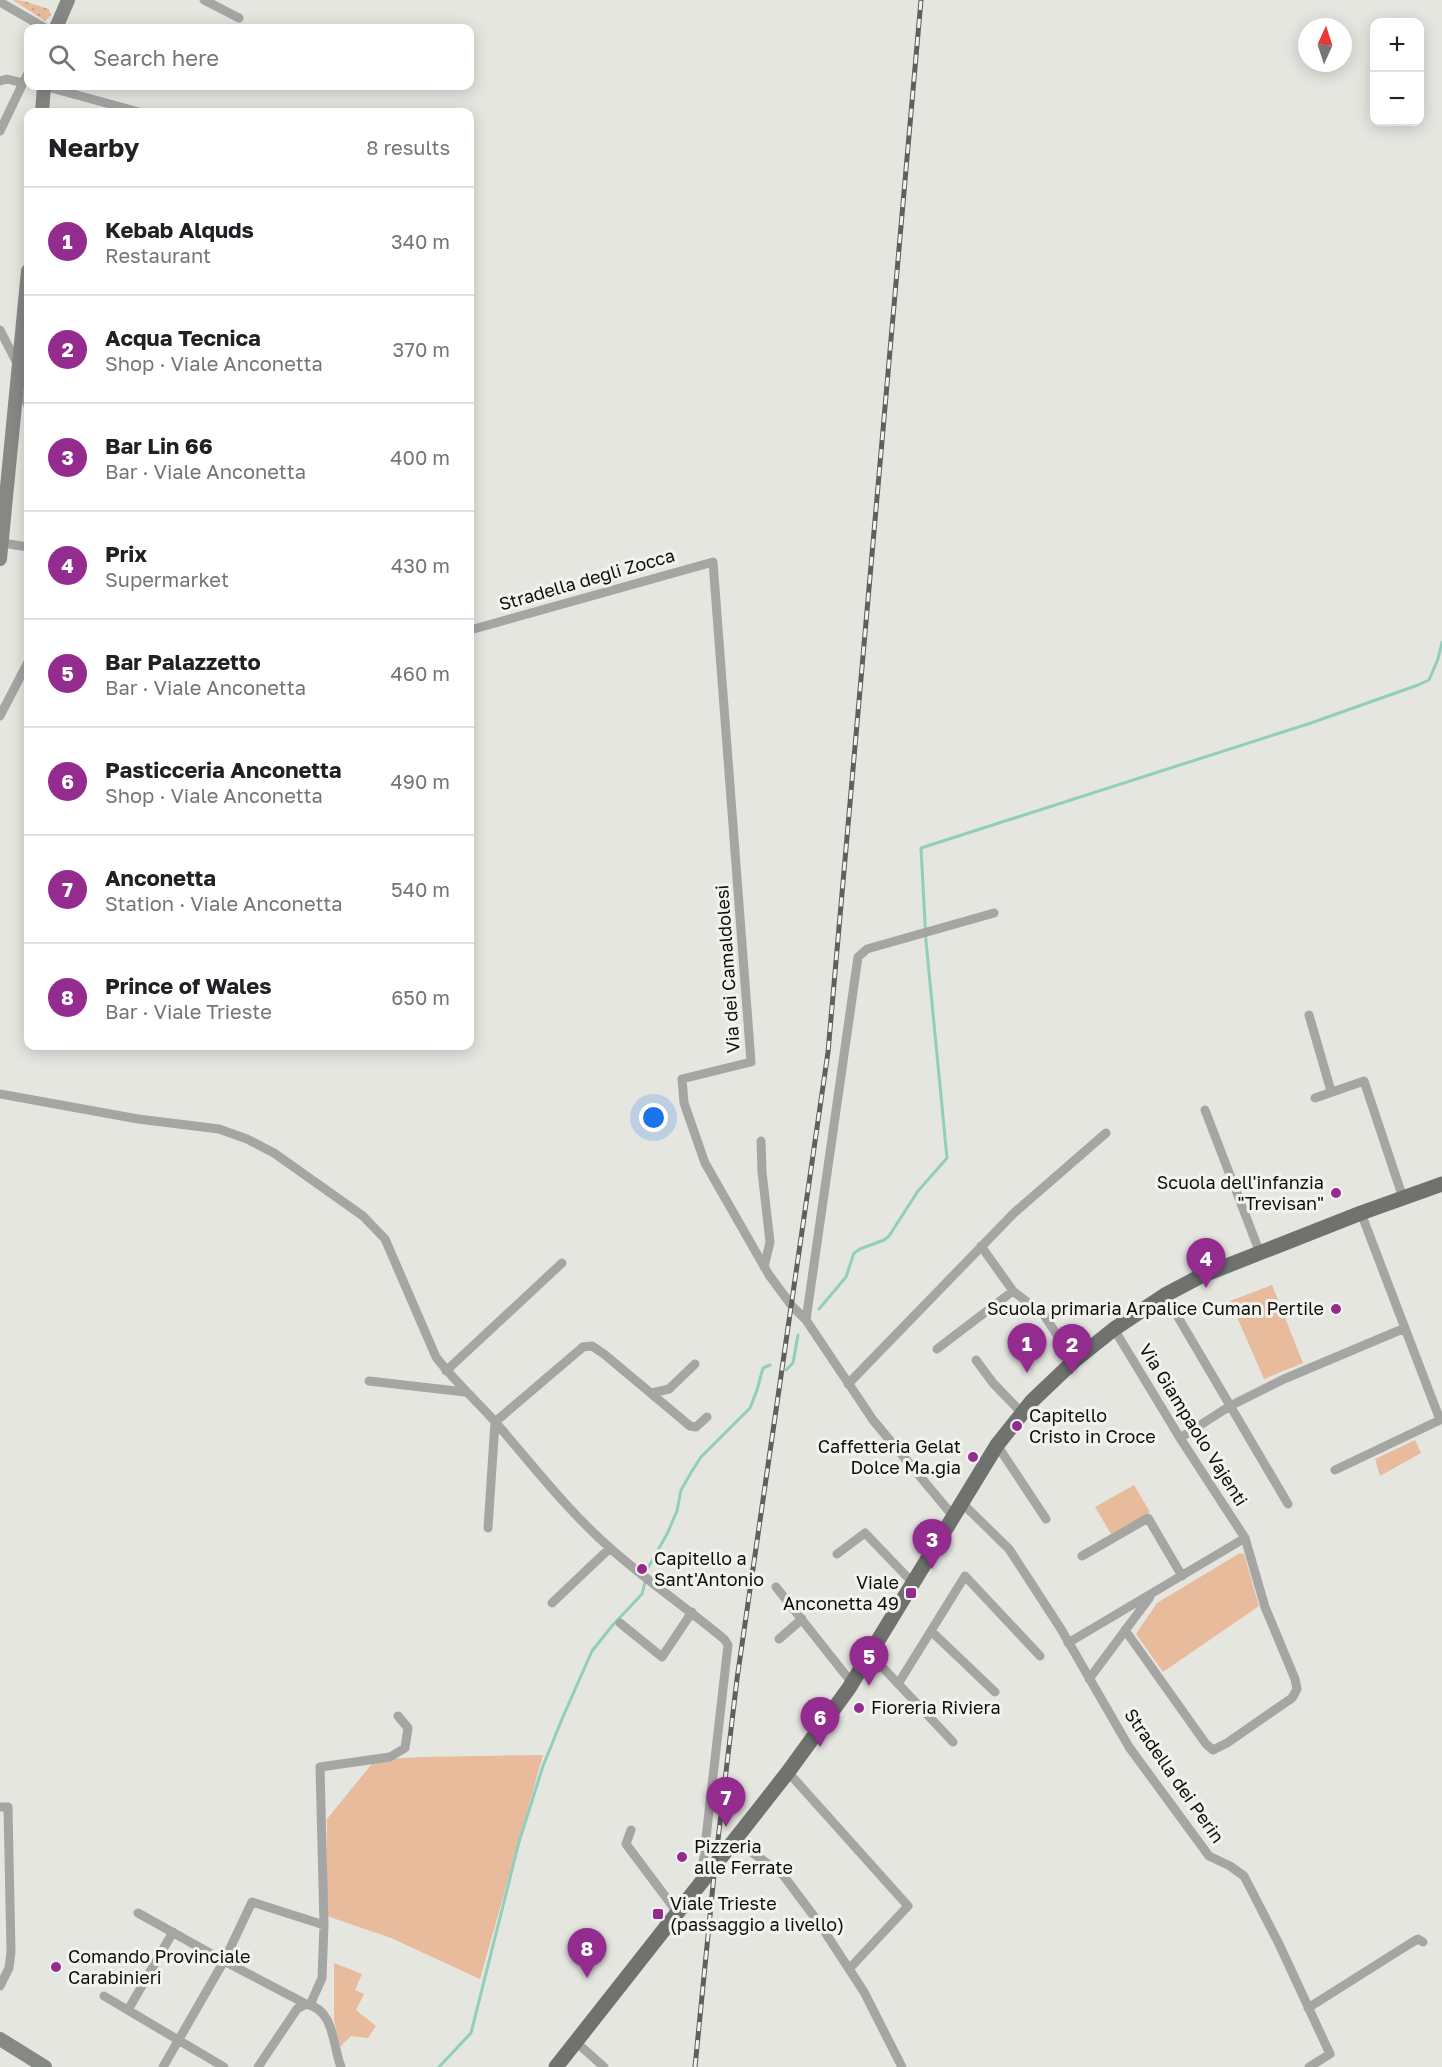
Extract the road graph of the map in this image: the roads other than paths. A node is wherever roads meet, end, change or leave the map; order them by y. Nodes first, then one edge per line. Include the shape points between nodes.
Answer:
1 (68, 0) edge
2 (204, 0) edge
3 (0, 2) edge
4 (239, 18) dead end
5 (38, 24) edge
6 (58, 24) edge
7 (0, 81) edge
8 (23, 83) joint
9 (44, 90) edge
10 (59, 90) edge
11 (42, 108) edge
12 (124, 108) edge
13 (0, 131) edge
14 (24, 311) edge
15 (0, 330) edge
16 (18, 371) junction
17 (24, 392) edge
18 (3, 543) edge
19 (24, 546) edge
20 (0, 559) edge
21 (474, 629) edge
22 (24, 670) edge
23 (723, 704) joint
24 (0, 716) edge
25 (994, 913) dead end
26 (1309, 1015) dead end
27 (1331, 1091) junction
28 (0, 1094) edge
29 (1315, 1098) dead end
30 (1205, 1110) dead end
31 (1106, 1133) dead end
32 (761, 1141) dead end
33 (1442, 1184) edge
34 (1403, 1198) junction
35 (1361, 1213) junction
36 (981, 1246) junction
37 (1260, 1253) junction
38 (562, 1263) dead end
39 (764, 1267) junction
40 (1013, 1291) junction
41 (1165, 1295) junction
42 (806, 1320) junction
43 (1405, 1328) junction
44 (1114, 1329) junction
45 (937, 1349) dead end
46 (976, 1360) dead end
47 (1074, 1361) junction
48 (695, 1364) dead end
49 (446, 1371) junction
50 (369, 1381) dead end
51 (848, 1384) junction
52 (465, 1392) junction
53 (652, 1393) junction
54 (1230, 1406) junction
55 (1021, 1412) junction
56 (707, 1417) dead end
57 (1441, 1419) edge
58 (495, 1422) junction
59 (1180, 1438) junction
60 (997, 1445) junction
61 (1335, 1470) dead end
62 (961, 1502) junction
63 (1288, 1504) dead end
64 (952, 1516) junction
65 (1046, 1519) dead end
66 (488, 1528) dead end
67 (1245, 1538) junction
68 (610, 1548) junction
69 (837, 1554) dead end
70 (1082, 1556) dead end
71 (1182, 1576) junction
72 (913, 1583) junction
73 (776, 1587) dead end
74 (1152, 1594) junction
75 (552, 1603) dead end
76 (692, 1612) junction
77 (802, 1619) junction
78 (621, 1623) dead end
79 (931, 1630) junction
80 (1125, 1630) junction
81 (779, 1639) dead end
82 (1068, 1643) junction
83 (871, 1654) junction
84 (1040, 1656) dead end
85 (1089, 1679) junction
86 (852, 1683) junction
87 (898, 1684) junction
88 (995, 1692) dead end
89 (398, 1716) dead end
90 (952, 1742) dead end
91 (788, 1772) junction
92 (0, 1808) edge
93 (631, 1830) dead end
94 (735, 1840) junction
95 (707, 1874) junction
96 (138, 1912) dead end
97 (677, 1912) junction
98 (324, 1925) junction
99 (173, 1932) junction
100 (1422, 1942) dead end
101 (224, 1961) junction
102 (849, 1970) junction
103 (0, 1986) edge
104 (104, 1996) dead end
105 (308, 2005) junction
106 (1308, 2008) junction
107 (128, 2010) junction
108 (0, 2039) edge
109 (178, 2040) junction
110 (576, 2042) junction
111 (45, 2067) edge
112 (163, 2067) edge
113 (224, 2067) edge
114 (258, 2067) edge
115 (341, 2067) edge
116 (555, 2067) edge
117 (604, 2067) edge
118 (902, 2067) edge
119 (1309, 2067) edge

1 - 6 street
2 - 4 street
3 - 5 street
7 - 8 street
8 - 13 street
9 - 11 street
10 - 12 street
14 - 16 street
15 - 16 street
16 - 17 street
16 - 18 street
18 - 19 street
18 - 20 street
21 - 23 street, Stradella degli Zocca via 713,562
22 - 24 street
23 - 39 street, Via dei Camaldolesi via 751,1062 682,1079 684,1103 705,1163
25 - 42 street via 867,949 858,957
26 - 27 street
27 - 29 street
27 - 34 street via 1364,1081
28 - 49 street via 219,1129 274,1153 363,1216 385,1239 436,1357
30 - 37 street
31 - 36 street via 1014,1212
32 - 39 street via 770,1242
33 - 34 main road
34 - 35 main road
35 - 37 main road
35 - 43 street
36 - 40 street
36 - 51 street
37 - 41 main road
38 - 49 street
39 - 42 street, Via dei Camaldolesi
40 - 45 street
40 - 47 street via 1044,1315
41 - 44 main road
41 - 54 street
42 - 51 street, Via dei Camaldolesi
43 - 54 street
43 - 57 street
44 - 47 main road
44 - 59 street, Via Giampaolo Vajenti
46 - 55 street
47 - 55 main road
48 - 53 street via 669,1389
49 - 52 street
50 - 52 street
51 - 64 street, Via dei Camaldolesi
52 - 58 street
53 - 56 street via 690,1426 696,1427
53 - 58 street via 592,1346 583,1347
54 - 59 street
54 - 63 street
55 - 60 main road
57 - 61 street
58 - 66 street
58 - 68 street via 563,1503
59 - 67 street, Via Giampaolo Vajenti
60 - 62 main road
60 - 65 street
62 - 64 main road
62 - 82 street, Stradella dei Perin via 1010,1550
64 - 72 main road
67 - 71 street
67 - 80 street, Via Giampaolo Vajenti via 1265,1606 1295,1679 1297,1689 1292,1698 1213,1750
68 - 75 street
68 - 76 street
69 - 72 street via 865,1533
70 - 71 street via 1148,1518
71 - 74 street
72 - 83 main road
73 - 77 street
74 - 80 street
74 - 82 street
76 - 78 street via 662,1657
76 - 95 street via 728,1645 703,1865
77 - 81 street
77 - 86 street
79 - 84 street via 965,1576
79 - 87 street
79 - 88 street
80 - 85 street
82 - 85 street, Stradella dei Perin
83 - 86 main road
83 - 87 street
85 - 106 street, Stradella dei Perin via 1129,1747 1209,1856 1244,1876
86 - 91 main road
87 - 90 street
89 - 98 street via 408,1728 405,1748 390,1757 320,1767
91 - 94 main road
91 - 102 street via 908,1906
92 - 103 street via 8,1807 11,1952 9,1968
93 - 97 street via 626,1844
94 - 95 main road
94 - 102 street via 783,1875
95 - 97 main road
96 - 99 street
97 - 110 main road
98 - 101 street via 252,1902
98 - 105 street via 322,1978
99 - 101 street
99 - 107 street
100 - 106 street via 1418,1939 1411,1943
101 - 105 street
101 - 109 street
102 - 118 street
104 - 107 street
105 - 114 street via 297,2009
105 - 115 street via 328,2019
106 - 119 street, Stradella dei Perin via 1330,2054
107 - 109 street
108 - 111 street
109 - 112 street
109 - 113 street
110 - 116 main road
110 - 117 street

